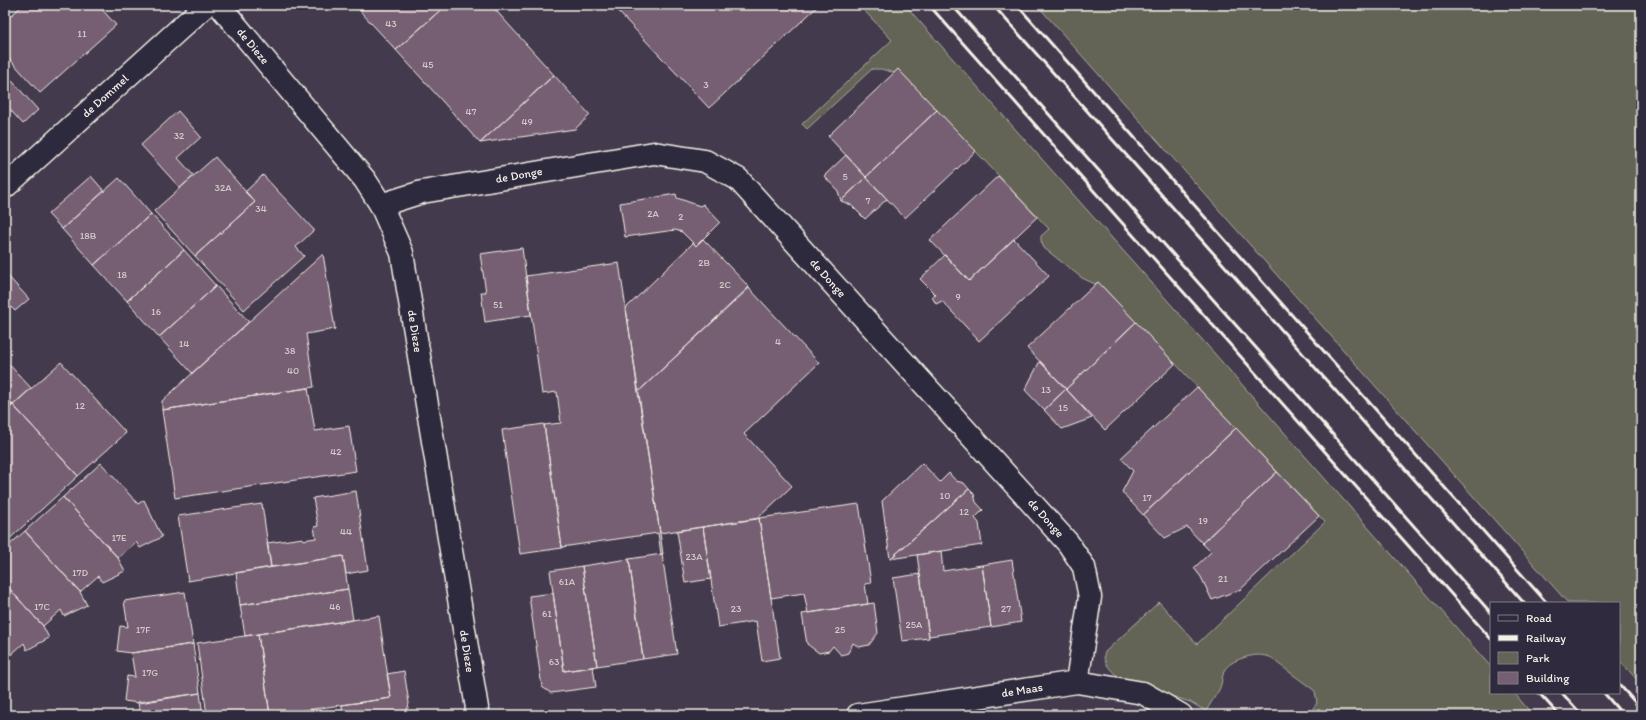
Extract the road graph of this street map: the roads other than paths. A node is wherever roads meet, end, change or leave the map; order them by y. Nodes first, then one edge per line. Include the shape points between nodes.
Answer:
1 (206, 5) edge
2 (218, 5) edge
3 (5, 187) edge
4 (381, 205) junction
5 (1077, 682) junction
6 (476, 715) edge
7 (858, 715) edge
8 (1181, 715) edge

1 - 3 street, de Dommel
2 - 4 street, de Dieze via 365,180
4 - 5 street, de Donge via 422,192 654,153 705,161 738,179 1068,543 1084,567 1090,597
4 - 6 street, de Dieze via 402,253 477,708
5 - 7 street, de Maas
5 - 8 street, de Maas via 1143,693

